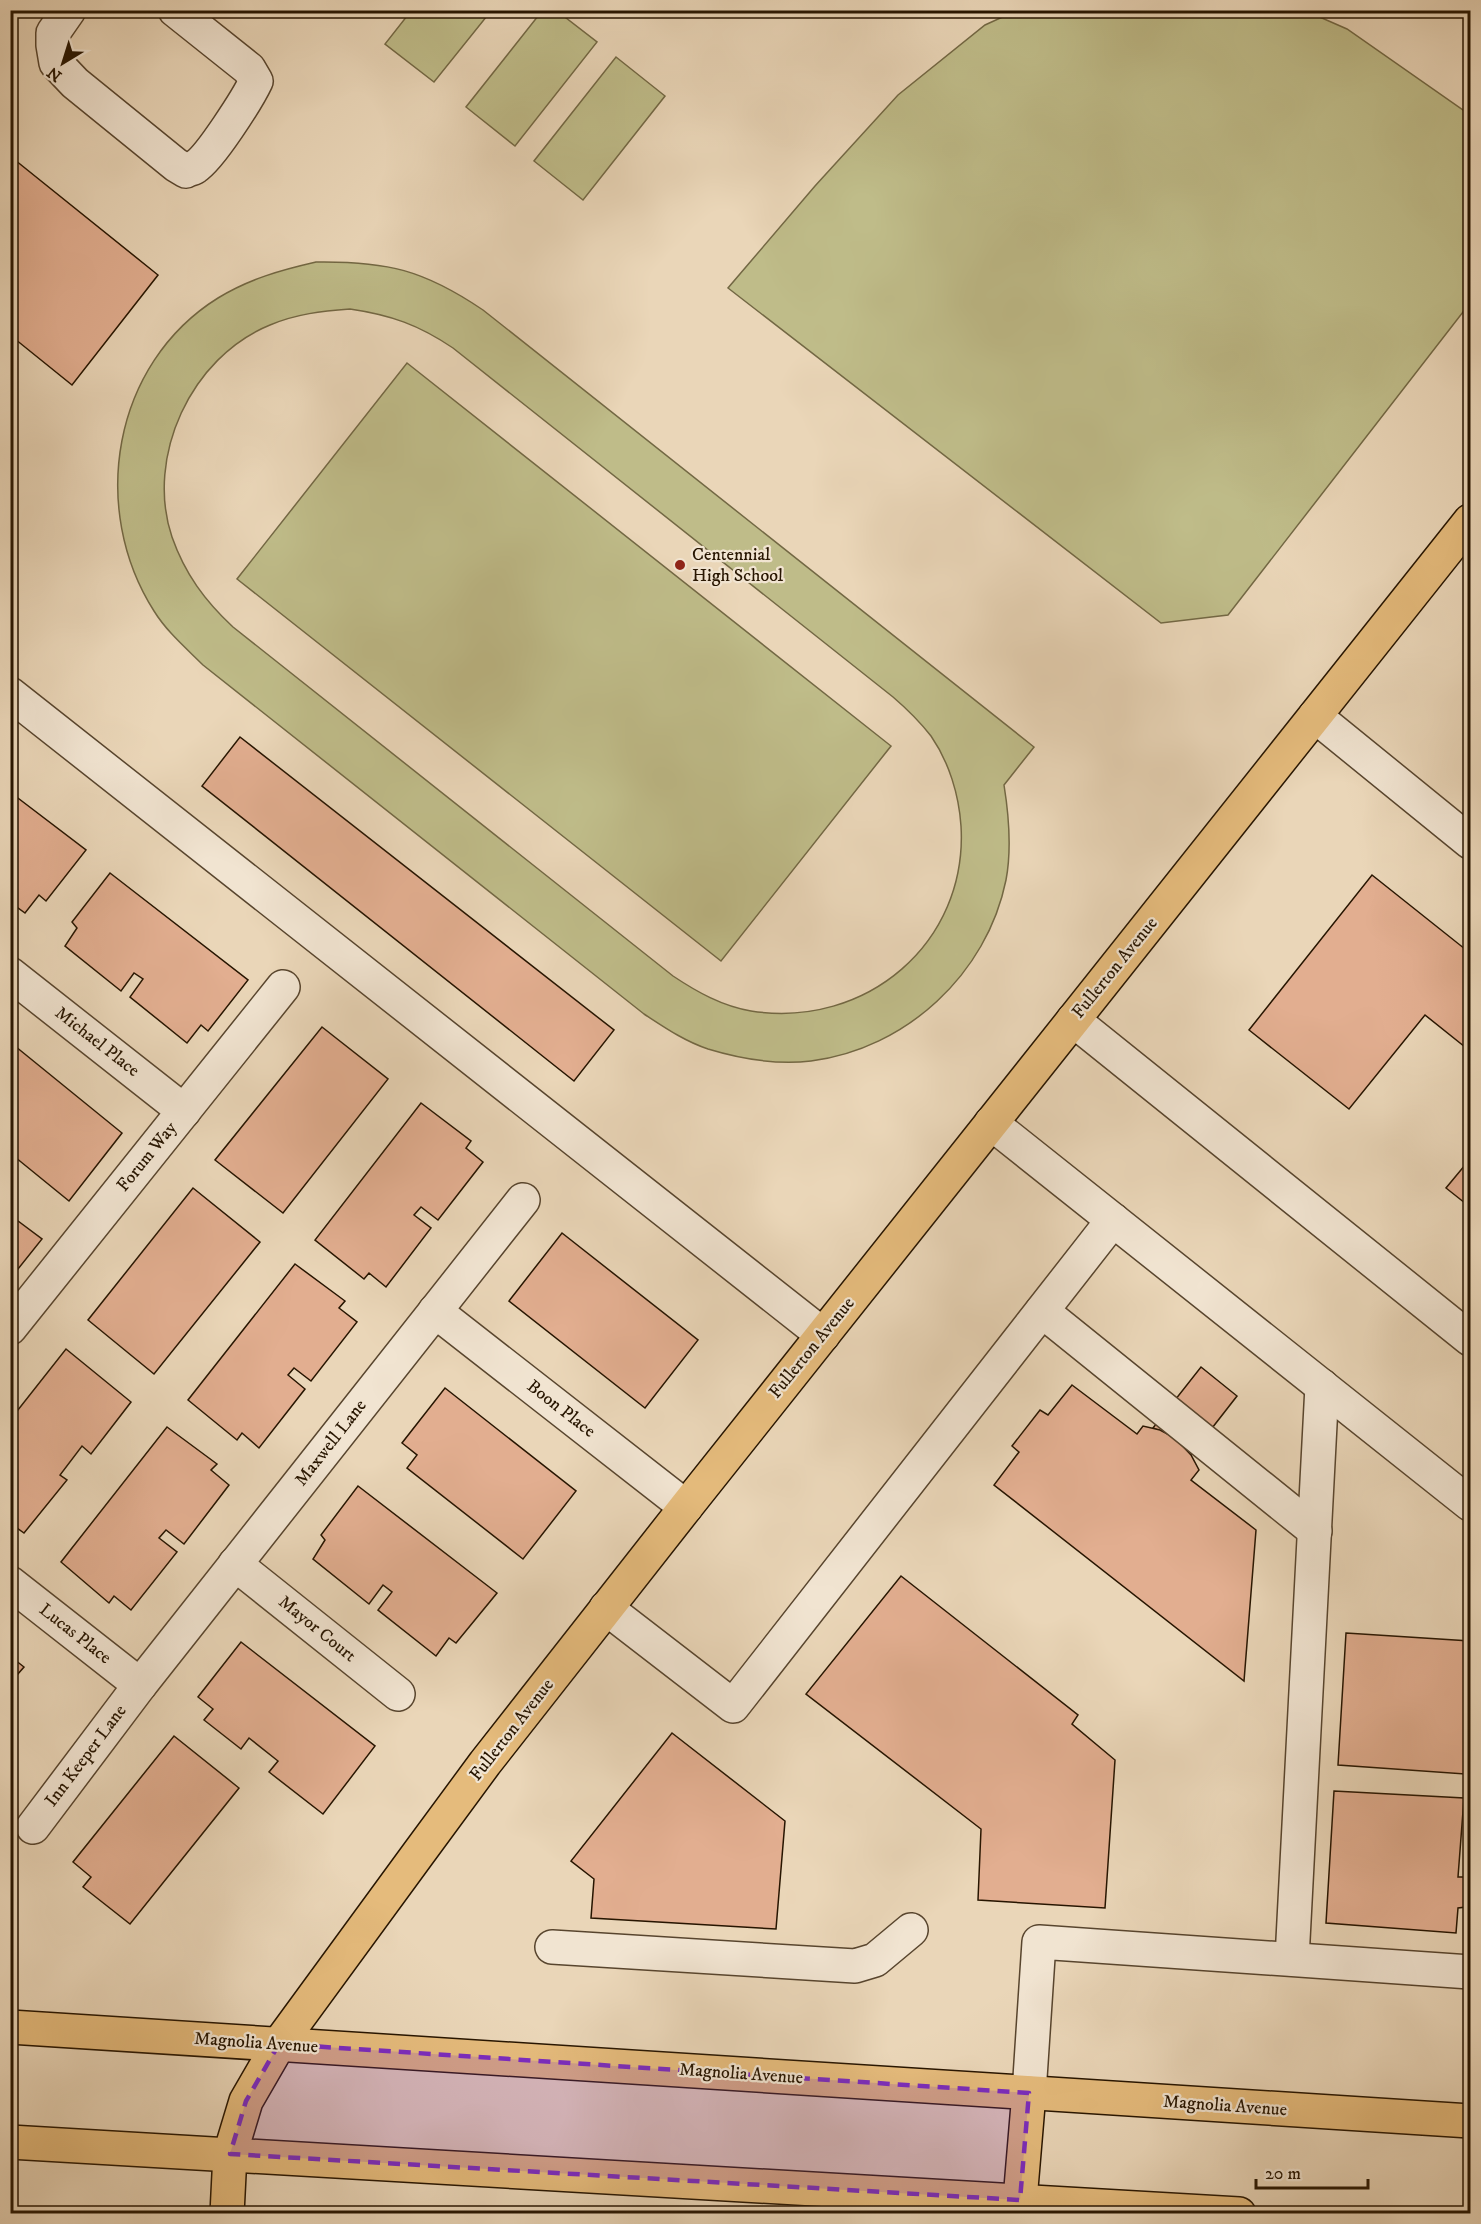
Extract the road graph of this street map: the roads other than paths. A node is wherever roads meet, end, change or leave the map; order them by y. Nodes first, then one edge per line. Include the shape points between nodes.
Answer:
1 (69, 10) edge
2 (175, 10) edge
3 (1470, 521) edge
4 (10, 694) edge
5 (1315, 716) junction
6 (1470, 842) edge
7 (10, 974) edge
8 (283, 987) dead end
9 (1073, 1020) junction
10 (184, 1111) junction
11 (991, 1123) junction
12 (523, 1200) dead end
13 (1113, 1220) junction
14 (435, 1311) junction
15 (1041, 1311) junction
16 (10, 1328) edge
17 (823, 1335) junction
18 (1470, 1339) edge
19 (1322, 1386) junction
20 (1470, 1504) edge
21 (686, 1507) junction
22 (1315, 1531) junction
23 (236, 1564) junction
24 (10, 1582) edge
25 (606, 1608) junction
26 (140, 1685) junction
27 (398, 1694) dead end
28 (33, 1827) dead end
29 (911, 1930) dead end
30 (552, 1947) dead end
31 (1292, 1959) junction
32 (1470, 1972) edge
33 (10, 2027) edge
34 (279, 2044) junction
35 (1029, 2093) junction
36 (1470, 2121) edge
37 (10, 2142) edge
38 (230, 2154) junction
39 (1020, 2200) junction
40 (227, 2214) edge
41 (1239, 2214) edge

1 - 2 street via 54,33 56,63 75,83 186,171 195,167 256,81 249,69
3 - 5 main road, Fullerton Avenue
4 - 17 street
5 - 6 street
5 - 9 main road, Fullerton Avenue
7 - 10 street, Michael Place
8 - 10 street, Forum Way
9 - 11 main road, Fullerton Avenue
9 - 18 street
10 - 16 street, Forum Way
11 - 13 street
11 - 17 main road, Fullerton Avenue
12 - 14 street, Maxwell Lane
13 - 15 street
13 - 19 street
14 - 21 street, Boon Place
14 - 23 street, Maxwell Lane
15 - 22 street
15 - 25 street via 733,1706
17 - 21 main road, Fullerton Avenue
19 - 20 street
19 - 22 street
21 - 25 main road, Fullerton Avenue
22 - 31 street
23 - 26 street, Maxwell Lane
23 - 27 street, Mayor Court
24 - 26 street, Lucas Place
25 - 34 main road, Fullerton Avenue via 485,1763
26 - 28 street, Inn Keeper Lane
29 - 30 street via 876,1960 855,1966
31 - 32 street
31 - 35 street via 1039,1942
33 - 34 main road, Magnolia Avenue
34 - 35 main road, Magnolia Avenue
34 - 38 main road, Fullerton Avenue via 246,2101
35 - 36 main road, Magnolia Avenue
35 - 39 main road
37 - 38 main road
38 - 39 main road
38 - 40 main road, Fullerton Avenue
39 - 41 main road

